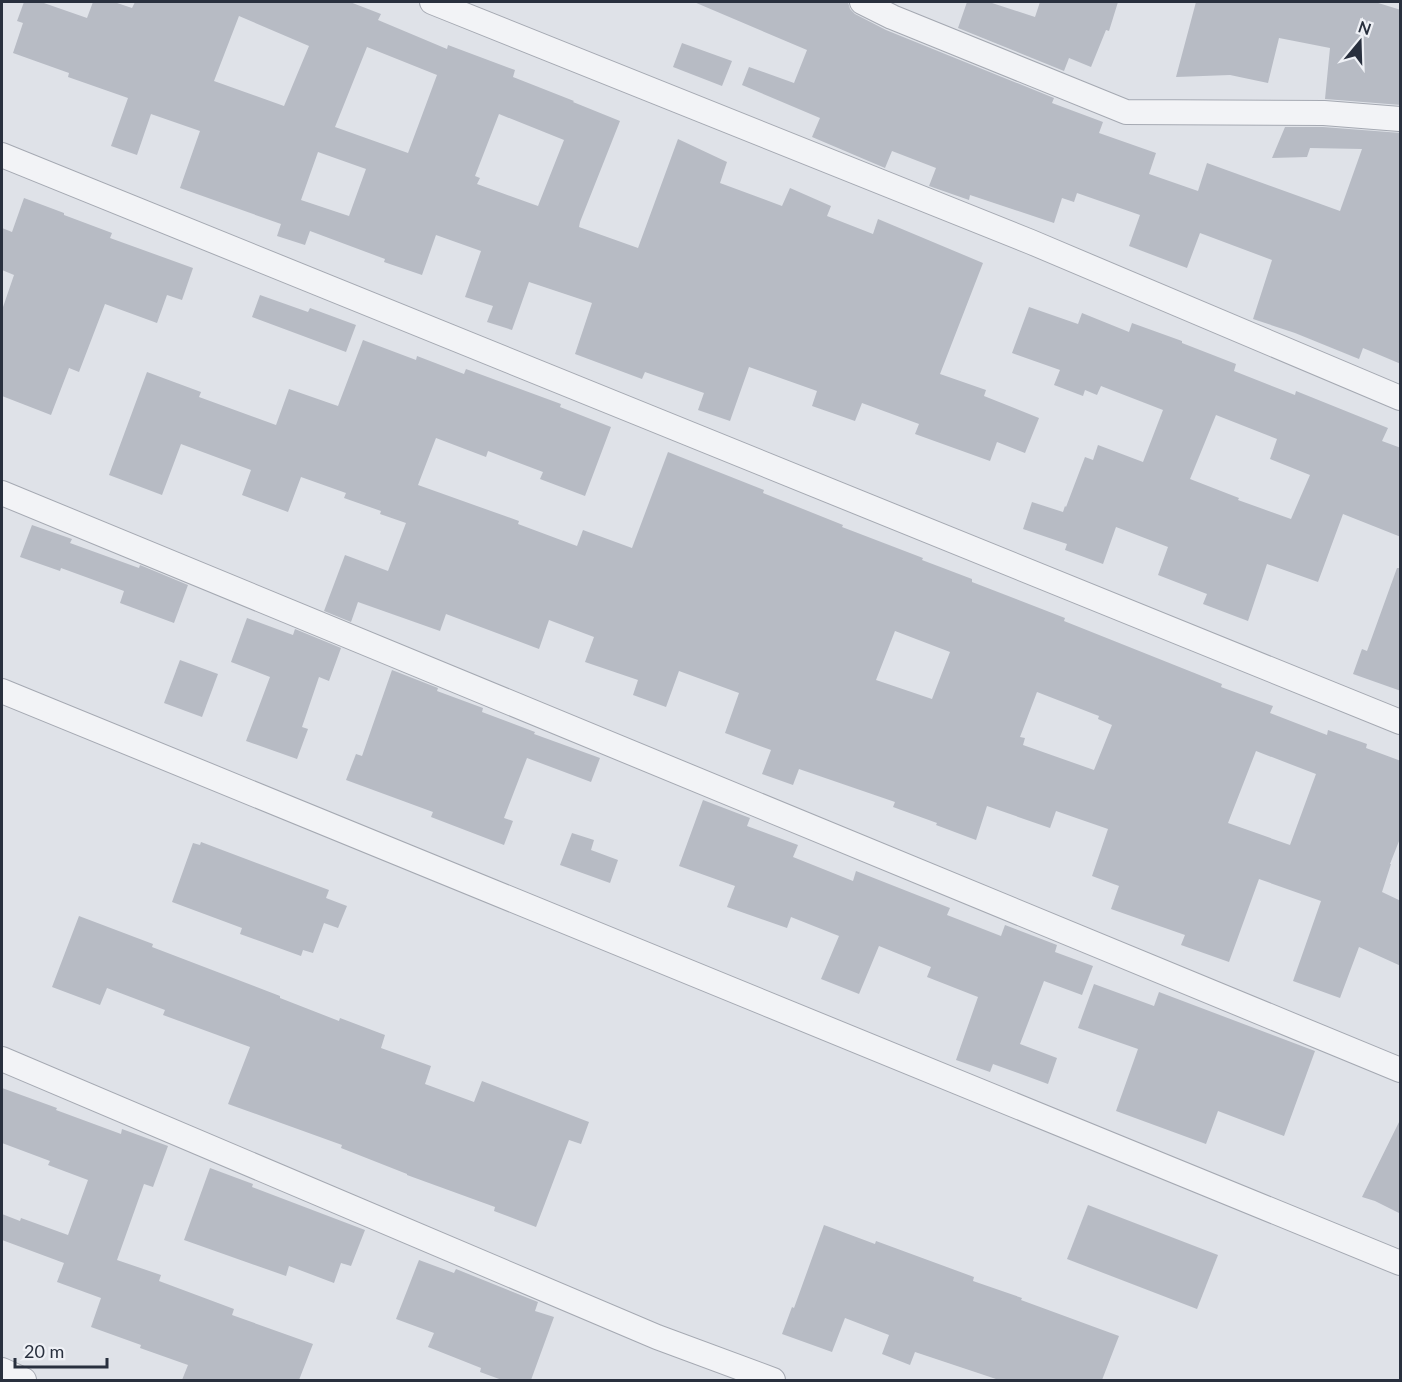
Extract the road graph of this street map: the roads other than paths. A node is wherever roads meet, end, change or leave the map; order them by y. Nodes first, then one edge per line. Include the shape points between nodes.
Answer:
1 (432, 2) edge
2 (862, 2) edge
3 (1401, 119) edge
4 (2, 155) edge
5 (1401, 398) edge
6 (2, 493) edge
7 (2, 691) edge
8 (1401, 722) edge
9 (2, 1059) edge
10 (1401, 1070) edge
11 (1401, 1263) edge
12 (2, 1370) edge
13 (24, 1380) edge
14 (773, 1380) edge

1 - 5 street via 1030,242
2 - 3 street via 1126,112 1324,113
4 - 8 street
6 - 10 street
7 - 11 street
9 - 14 street via 657,1337
12 - 13 street

